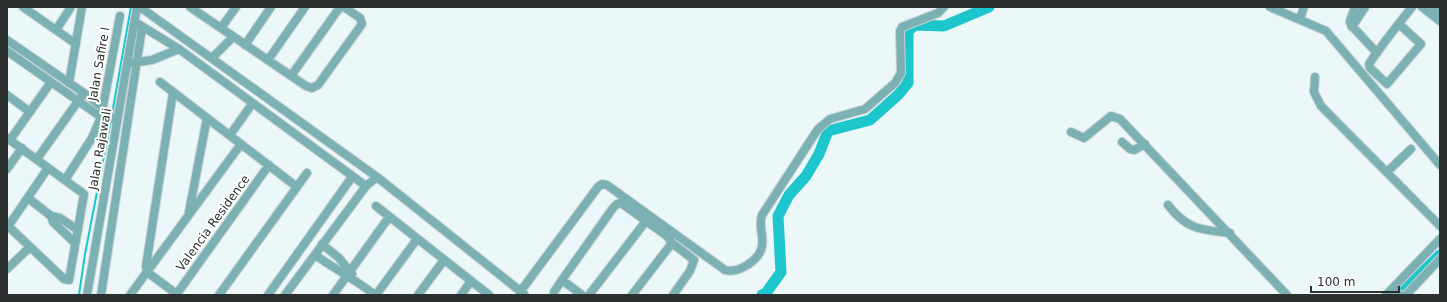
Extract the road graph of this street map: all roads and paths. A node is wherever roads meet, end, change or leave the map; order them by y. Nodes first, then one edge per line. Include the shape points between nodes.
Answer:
1 (71, 7) edge
2 (82, 7) edge
3 (137, 7) edge
4 (140, 7) edge
5 (192, 7) edge
6 (236, 7) edge
7 (271, 7) edge
8 (305, 7) edge
9 (340, 7) edge
10 (344, 7) edge
11 (944, 7) edge
12 (1270, 7) edge
13 (1304, 7) edge
14 (1355, 7) edge
15 (1365, 7) edge
16 (1412, 7) edge
17 (1422, 7) edge
18 (1431, 7) edge
19 (28, 8) edge
20 (1440, 14) edge
21 (120, 16) dead end
22 (1300, 19) junction
23 (1440, 21) edge
24 (135, 22) junction
25 (1399, 24) junction
26 (1352, 27) junction
27 (142, 28) junction
28 (221, 28) junction
29 (56, 30) junction
30 (233, 37) junction
31 (158, 38) junction
32 (76, 44) junction
33 (8, 45) edge
34 (245, 45) junction
35 (179, 49) junction
36 (1377, 53) junction
37 (212, 58) junction
38 (152, 60) junction
39 (268, 60) junction
40 (132, 63) junction
41 (291, 76) junction
42 (1315, 77) dead end
43 (51, 82) junction
44 (69, 82) junction
45 (160, 82) dead end
46 (173, 92) junction
47 (84, 93) junction
48 (7, 95) edge
49 (78, 100) junction
50 (252, 104) junction
51 (104, 108) junction
52 (30, 112) junction
53 (207, 118) junction
54 (110, 119) junction
55 (1071, 132) dead end
56 (230, 135) junction
57 (8, 139) edge
58 (1122, 142) dead end
59 (241, 144) junction
60 (1145, 144) junction
61 (22, 148) junction
62 (1411, 149) dead end
63 (36, 160) junction
64 (269, 165) junction
65 (1440, 165) edge
66 (48, 168) junction
67 (7, 169) edge
68 (1387, 172) junction
69 (307, 173) dead end
70 (352, 177) junction
71 (377, 177) junction
72 (65, 180) junction
73 (366, 186) junction
74 (297, 187) junction
75 (28, 198) junction
76 (1168, 205) dead end
77 (376, 206) dead end
78 (189, 214) junction
79 (51, 216) junction
80 (389, 216) junction
81 (646, 221) junction
82 (7, 226) edge
83 (1440, 226) edge
84 (78, 230) junction
85 (1230, 233) junction
86 (417, 239) junction
87 (308, 240) junction
88 (1439, 242) edge
89 (75, 243) junction
90 (672, 243) junction
91 (30, 247) junction
92 (319, 249) junction
93 (336, 256) junction
94 (1440, 259) edge
95 (444, 260) junction
96 (1427, 264) junction
97 (329, 265) junction
98 (7, 269) edge
99 (147, 272) junction
100 (347, 273) junction
101 (562, 280) junction
102 (471, 281) junction
103 (554, 292) dead end
104 (1396, 292) edge
105 (522, 293) edge
106 (87, 295) edge
107 (101, 295) edge
108 (130, 295) edge
109 (177, 295) edge
110 (219, 295) edge
111 (268, 295) edge
112 (285, 295) edge
113 (333, 295) edge
114 (376, 295) edge
115 (418, 295) edge
116 (462, 295) edge
117 (489, 295) edge
118 (582, 295) edge
119 (589, 295) edge
120 (632, 295) edge
121 (673, 295) edge
122 (1287, 295) edge
123 (1386, 295) edge
124 (1406, 295) edge

1 - 29 street
2 - 32 street
3 - 24 street, Jalan Rajawali
4 - 37 street
5 - 28 street
6 - 28 street
7 - 34 street
8 - 39 street
9 - 41 street
10 - 41 street via 360,18 362,24 318,85 312,88
11 - 105 street via 938,13 902,27 901,73 895,83 865,109 830,119 818,128 762,215 761,252 742,268 733,272 725,270 607,185 602,184
12 - 22 street
13 - 22 street
14 - 26 street via 1350,21
15 - 26 street
16 - 25 street
17 - 23 street
18 - 20 street
19 - 29 street
21 - 51 street, Jalan Safire I
22 - 65 street via 1326,31
24 - 27 street
24 - 40 street, Jalan Rajawali
25 - 36 street
25 - 36 street via 1421,44 1388,84 1368,66
26 - 36 street
27 - 31 street
27 - 40 street
28 - 30 street
29 - 32 street
30 - 34 street
30 - 37 street
31 - 35 street
31 - 38 street via 161,49
32 - 44 street
33 - 43 street
33 - 44 street
34 - 39 street
35 - 38 street
35 - 50 street
37 - 71 street
38 - 40 street
39 - 41 street
40 - 54 street, Jalan Rajawali
40 - 107 street via 126,141
42 - 68 street via 1314,92 1320,106
43 - 49 street
43 - 52 street
44 - 47 street
45 - 46 street
46 - 53 street
46 - 99 street via 146,260
47 - 49 street
47 - 51 street
48 - 52 street
49 - 54 street
49 - 63 street
50 - 56 street
50 - 70 street
51 - 54 street, Jalan Safire I
52 - 57 street
53 - 56 street
53 - 78 street
54 - 72 street via 92,138
54 - 106 street, Jalan Rajawali
55 - 60 street via 1084,138 1115,116
56 - 59 street
57 - 61 street
58 - 60 street via 1134,150
59 - 64 street
59 - 78 street
60 - 85 street
61 - 63 street
61 - 67 street
62 - 68 street
63 - 66 street
64 - 74 street
64 - 109 street, Valencia Residence
66 - 72 street
66 - 75 street
68 - 83 street
69 - 74 street
70 - 73 street
70 - 87 street
71 - 73 street
71 - 105 street
72 - 84 street via 84,194
73 - 92 street
74 - 110 street
75 - 79 street
75 - 82 street
76 - 85 street via 1188,225
77 - 80 street
78 - 99 street
79 - 84 street via 60,218
79 - 89 street via 53,222
80 - 86 street
80 - 100 street
81 - 90 street via 667,236
81 - 101 street via 621,203 617,204
81 - 119 street
82 - 91 street
84 - 89 street
85 - 122 street
86 - 95 street
86 - 114 street
87 - 92 street
87 - 111 street
88 - 96 street
89 - 91 street via 70,278 67,280
90 - 120 street
90 - 121 street via 694,260 690,271
91 - 98 street
92 - 93 street
92 - 97 street
92 - 112 street
93 - 97 street
93 - 100 street
94 - 96 street
95 - 102 street
95 - 115 street
96 - 104 street
96 - 124 street
97 - 100 street
99 - 108 street
99 - 109 street
100 - 113 street
100 - 114 street
101 - 103 street
101 - 118 street
102 - 116 street
102 - 117 street
104 - 123 street

